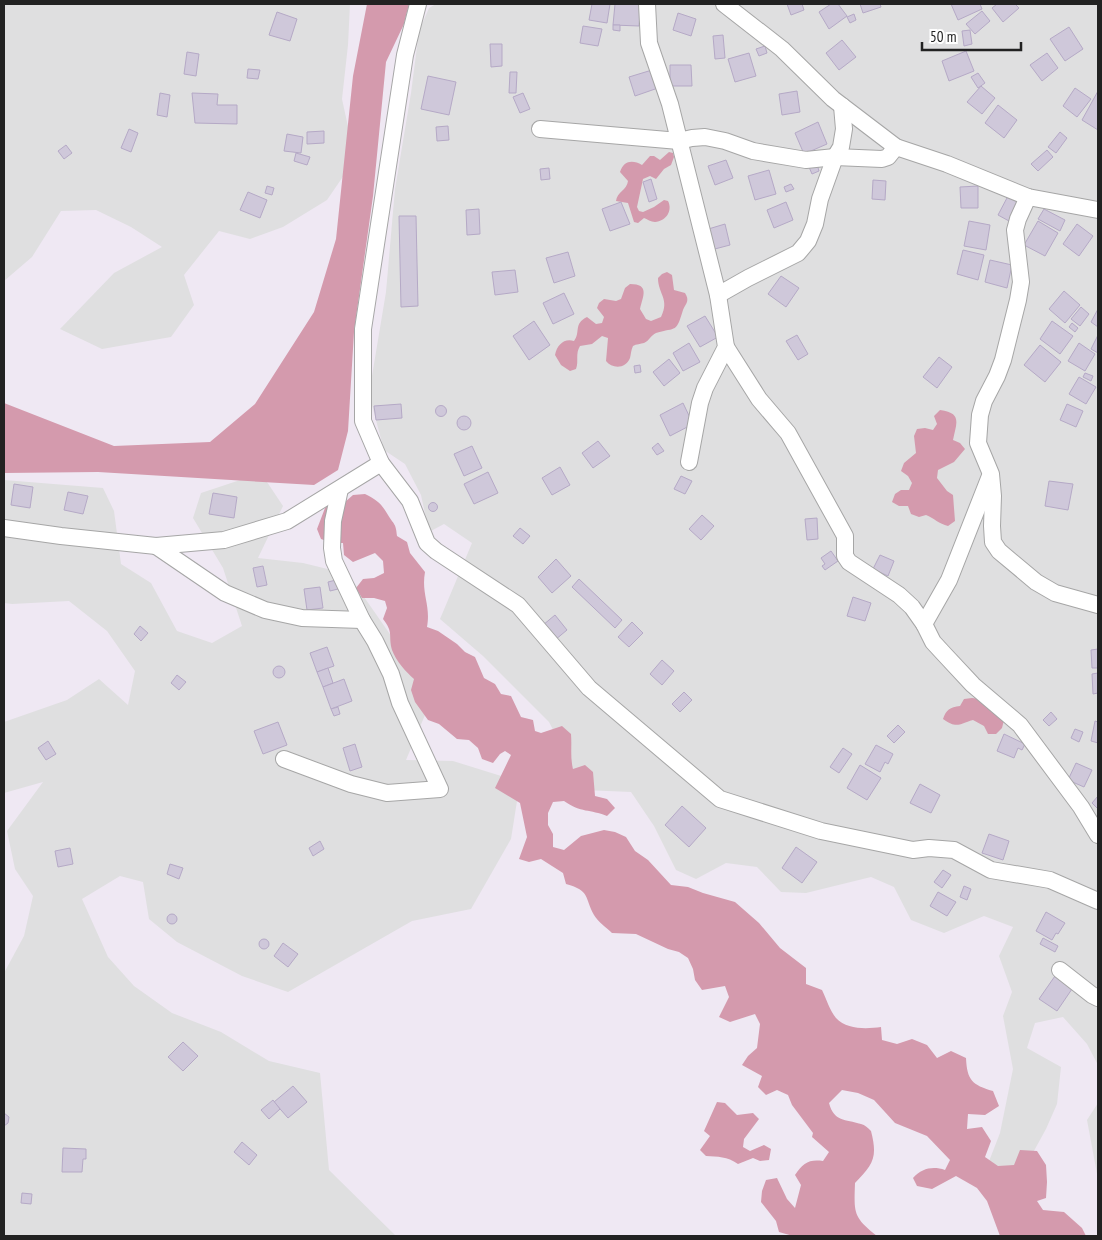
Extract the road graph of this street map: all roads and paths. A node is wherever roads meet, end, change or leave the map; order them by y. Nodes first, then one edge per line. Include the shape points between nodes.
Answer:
1 (418, 4) edge
2 (647, 4) edge
3 (724, 4) edge
4 (842, 106) junction
5 (540, 129) dead end
6 (679, 141) junction
7 (896, 147) junction
8 (835, 158) junction
9 (1028, 197) junction
10 (1098, 210) edge
11 (718, 295) junction
12 (726, 348) junction
13 (689, 462) dead end
14 (381, 463) junction
15 (991, 474) junction
16 (340, 489) junction
17 (4, 528) edge
18 (156, 546) junction
19 (1098, 605) edge
20 (362, 620) junction
21 (924, 624) junction
22 (284, 759) dead end
23 (1098, 834) edge
24 (1098, 901) edge
25 (1060, 970) dead end
26 (1098, 998) edge

1 - 14 street via 405,55 363,330 363,421
2 - 6 street via 649,43
3 - 4 street via 782,49
4 - 7 street
4 - 8 street via 844,129
5 - 6 street
6 - 8 street via 705,137 791,158
6 - 11 street
7 - 8 street via 882,159
7 - 9 street
8 - 11 street via 820,199 816,224 798,253
9 - 10 street
9 - 15 street via 1015,230 1022,282 1003,360 980,416 978,443
11 - 12 street
12 - 13 street via 700,403
12 - 21 street via 759,400 788,433 845,536 845,556 849,562 898,595
14 - 16 street
14 - 24 street via 410,501 427,543 518,605 589,688 720,799 821,831 913,850 954,850 991,870 1050,880
15 - 19 street via 993,542 999,551 1036,582 1055,593
15 - 21 street via 950,580
16 - 18 street via 287,521 224,540
16 - 20 street via 333,522 334,561
17 - 18 street
18 - 20 street via 225,593 265,610 302,618
20 - 22 street via 391,674 400,704 440,789 387,793 350,784
21 - 23 street via 933,642 972,684 1020,725
25 - 26 street

